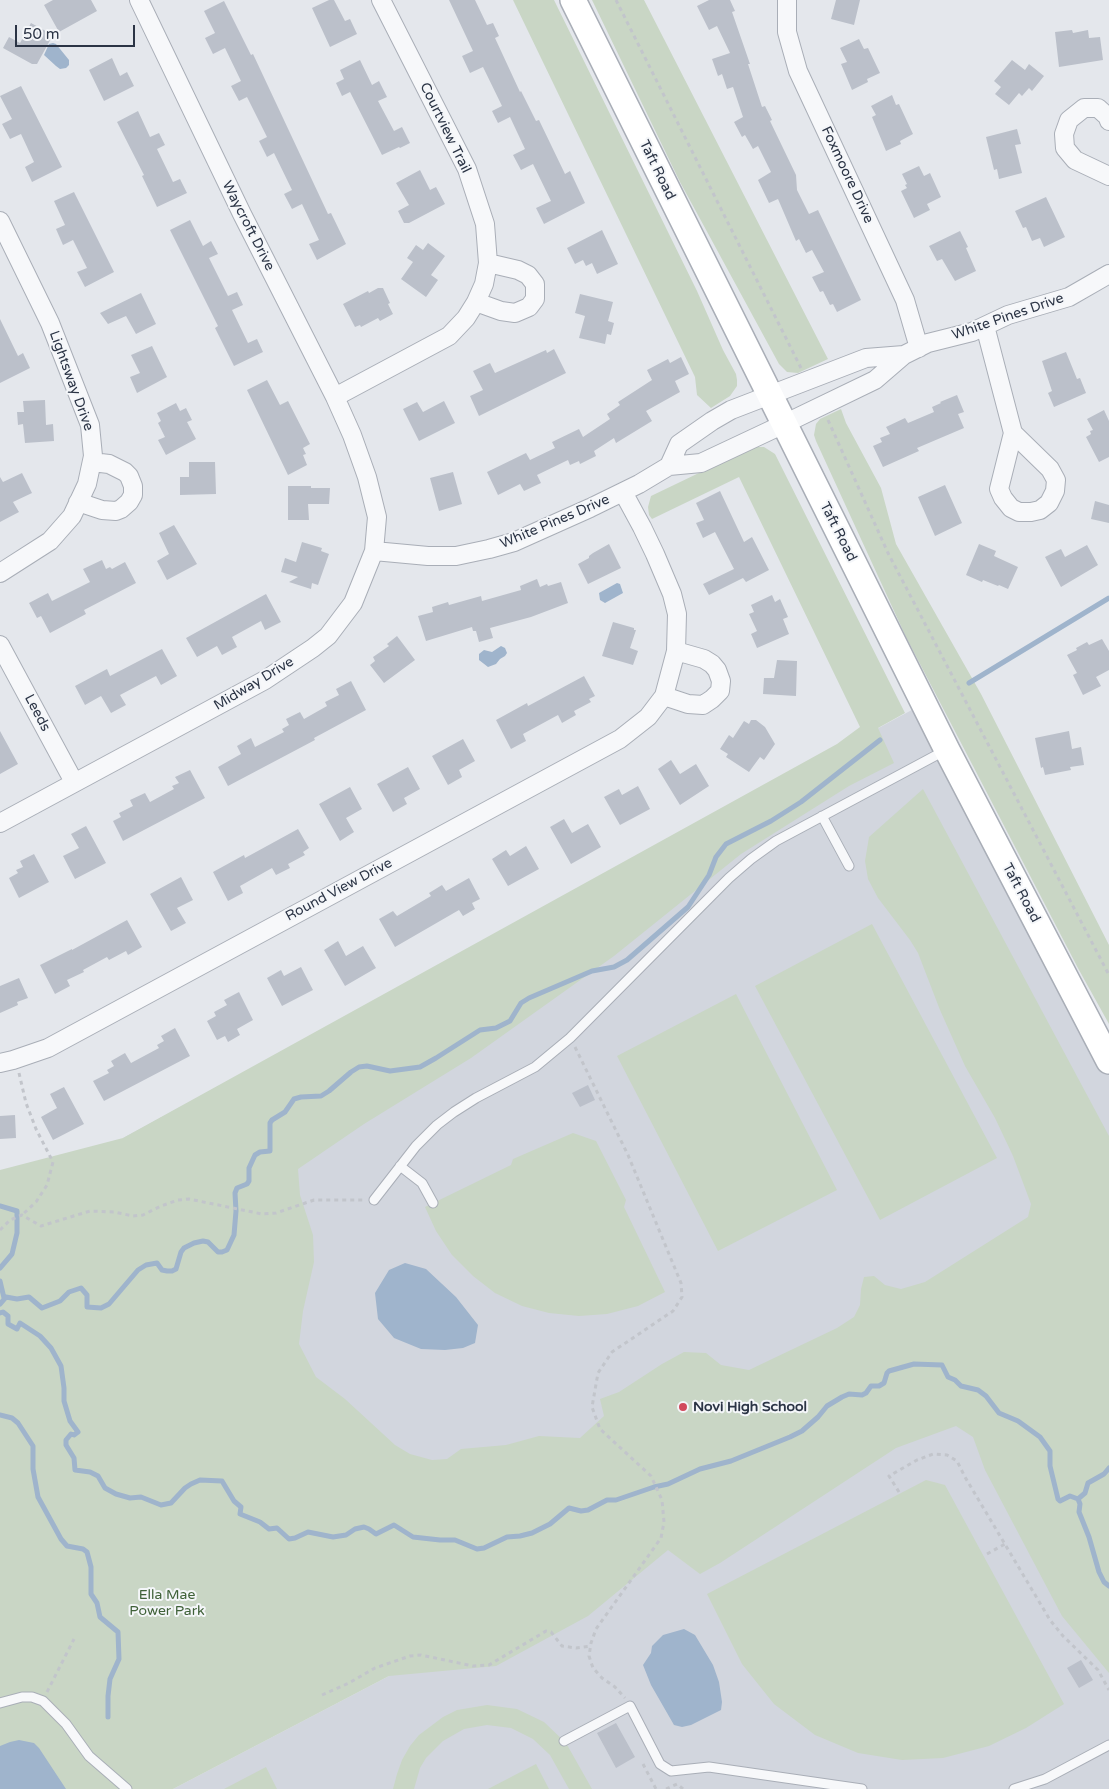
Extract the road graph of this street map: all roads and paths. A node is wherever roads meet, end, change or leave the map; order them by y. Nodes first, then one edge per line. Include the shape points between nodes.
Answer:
1 (139, 0) edge
2 (381, 0) edge
3 (573, 0) edge
4 (616, 0) edge
5 (786, 0) edge
6 (1109, 121) edge
7 (1109, 176) edge
8 (0, 221) edge
9 (488, 262) junction
10 (1109, 274) edge
11 (476, 302) junction
12 (985, 326) junction
13 (912, 352) junction
14 (808, 379) junction
15 (769, 395) junction
16 (335, 397) junction
17 (821, 406) junction
18 (784, 424) junction
19 (1013, 433) dead end
20 (358, 451) joint
21 (92, 462) junction
22 (668, 466) junction
23 (623, 492) junction
24 (78, 502) junction
25 (374, 550) junction
26 (0, 573) edge
27 (0, 645) edge
28 (676, 652) junction
29 (664, 696) junction
30 (947, 750) junction
31 (74, 782) junction
32 (822, 816) junction
33 (0, 823) edge
34 (849, 866) dead end
35 (1109, 975) edge
36 (570, 1038) junction
37 (8, 1061) edge
38 (1109, 1061) edge
39 (400, 1166) junction
40 (374, 1200) joint
41 (433, 1203) dead end
42 (22, 1215) junction
43 (0, 1230) edge
44 (899, 1492) dead end
45 (1005, 1544) junction
46 (987, 1554) dead end
47 (74, 1639) dead end
48 (591, 1646) junction
49 (1109, 1690) edge
50 (322, 1695) dead end
51 (43, 1701) junction
52 (0, 1703) edge
53 (630, 1706) junction
54 (564, 1741) dead end
55 (1109, 1745) edge
56 (643, 1764) dead end
57 (127, 1789) edge
58 (656, 1789) edge
59 (666, 1789) edge
60 (683, 1789) edge
61 (862, 1789) edge
62 (1014, 1789) edge

1 - 16 street, Waycroft Drive
2 - 9 street, Courtview Trail via 467,170 485,224
3 - 15 street, Taft Road
4 - 14 path
5 - 13 street, Foxmoore Drive via 787,32 798,71 905,300
6 - 7 street via 1098,108 1084,108 1069,120 1064,134 1064,148 1075,160
8 - 21 street, Lightsway Drive via 50,322 90,425
9 - 11 street, Courtview Trail
9 - 11 street via 528,274 535,284 534,299 529,307 515,313
10 - 12 street, White Pines Drive via 1069,297 1008,315
11 - 16 street, Courtview Trail via 449,336
12 - 13 street, White Pines Drive via 928,343
12 - 19 street
13 - 14 street, White Pines Drive via 866,358
13 - 17 street, White Pines Drive via 875,380
14 - 15 street, White Pines Drive
15 - 18 street, Taft Road
15 - 22 street, White Pines Drive via 731,410 679,444
16 - 20 street, Waycroft Drive
17 - 18 street, White Pines Drive
17 - 35 path via 888,553
18 - 22 street, White Pines Drive via 701,462
18 - 30 street, Taft Road
20 - 25 street, Midway Drive via 377,517
21 - 24 street, Lightsway Drive via 87,484
21 - 24 street via 108,464 125,472 133,486 133,495 116,511
22 - 23 street, White Pines Drive
23 - 25 street, White Pines Drive via 532,535 489,549 456,556
23 - 28 street, Round View Drive via 672,594 677,614
24 - 26 street, Lightsway Drive via 72,516 50,541
25 - 31 street, Midway Drive via 352,602 328,636 313,648 266,680
27 - 31 street, Leeds
28 - 29 street, Round View Drive
28 - 29 street via 712,664 721,681 720,691 703,705
29 - 37 street, Round View Drive via 648,717 620,739 48,1048
30 - 32 lane
30 - 38 street, Taft Road
31 - 33 street, Midway Drive
32 - 34 lane
32 - 36 lane via 752,858
36 - 39 lane via 535,1067 454,1112 437,1125
36 - 48 path via 628,1155 681,1283 682,1297 673,1310 612,1352 598,1373 592,1407 600,1429 651,1476 662,1500 664,1522 661,1538 596,1629
37 - 42 path via 53,1162 47,1185
39 - 40 lane
39 - 41 lane via 422,1183
40 - 42 path via 314,1200 276,1213 262,1214 189,1199 178,1200 143,1215 90,1211 41,1226
42 - 43 path via 10,1220
44 - 45 path via 889,1476 933,1454 947,1455 957,1461
45 - 46 path
45 - 49 path via 1050,1620 1098,1670
47 - 51 path
48 - 50 path via 562,1646 546,1631 490,1664 473,1666 421,1655 410,1656 375,1668
48 - 53 path via 589,1656 593,1668 615,1687
51 - 52 lane via 22,1697
51 - 57 lane via 66,1724 89,1756
53 - 54 lane
53 - 61 lane via 660,1764 671,1771 709,1767
55 - 62 lane via 1044,1779
56 - 58 path
59 - 60 path via 677,1784

